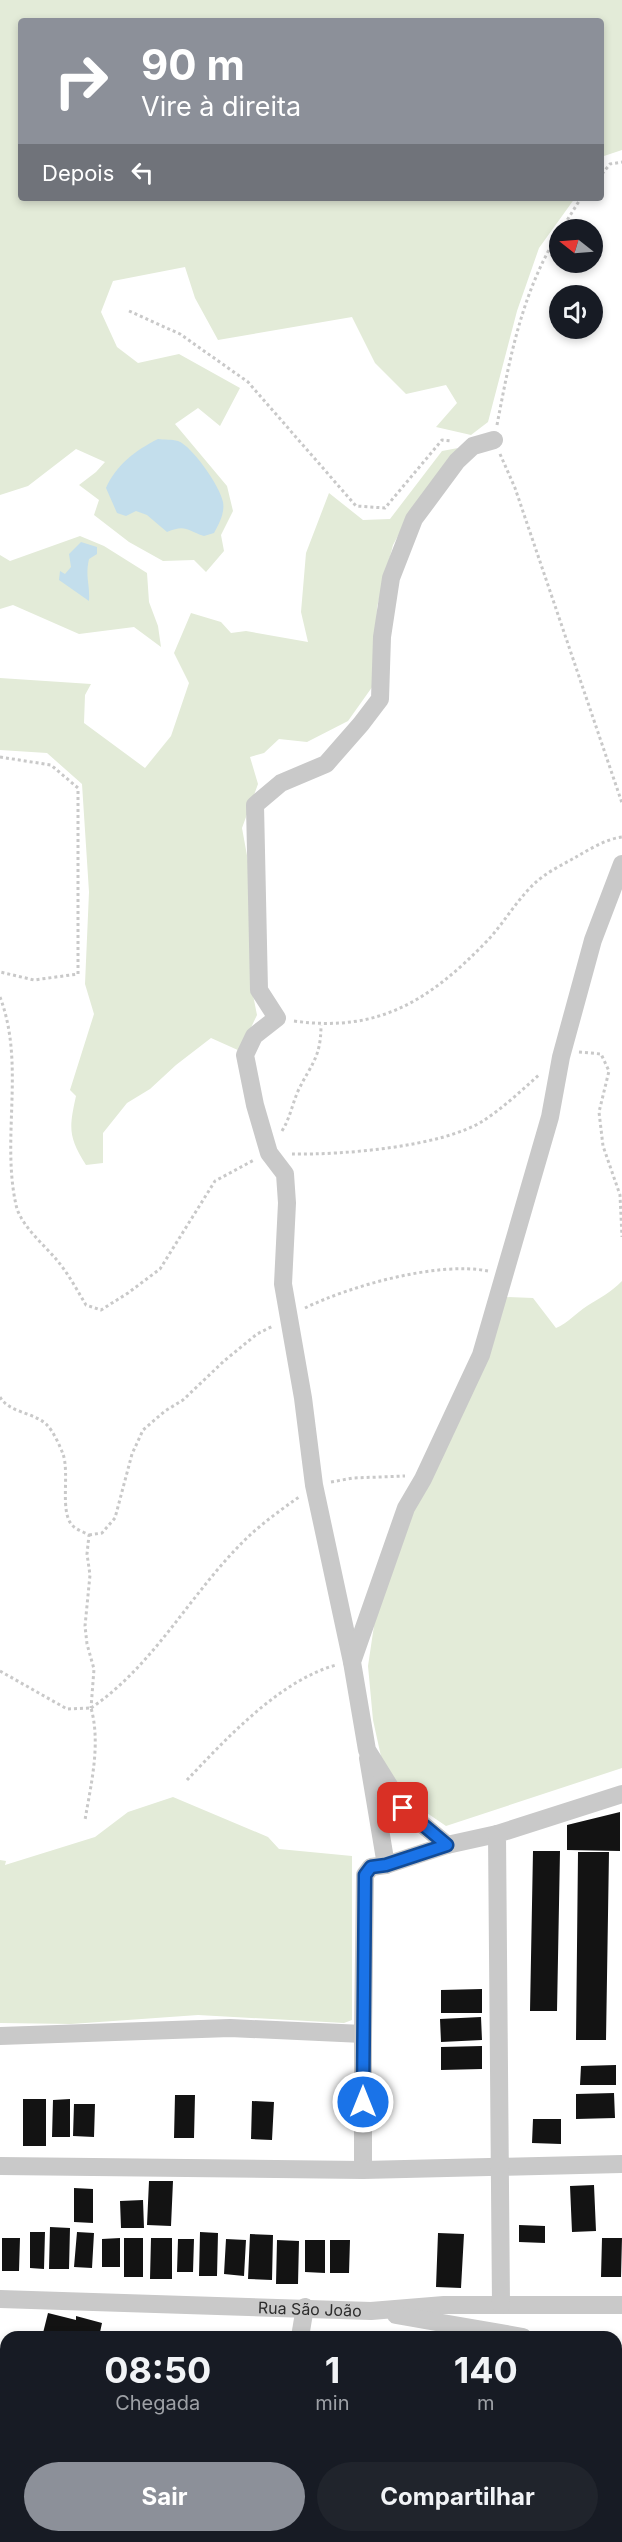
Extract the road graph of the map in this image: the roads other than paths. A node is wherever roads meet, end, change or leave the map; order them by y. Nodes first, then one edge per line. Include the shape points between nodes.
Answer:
1 (494, 440) road end
2 (622, 864) edge
3 (352, 1662) junction
4 (367, 1750) junction
5 (622, 1794) edge
6 (497, 1834) junction
7 (447, 1845) junction
8 (386, 1865) junction
9 (363, 2034) junction
10 (0, 2036) edge
11 (622, 2164) edge
12 (0, 2166) edge
13 (500, 2166) junction
14 (363, 2170) junction
15 (0, 2299) edge
16 (501, 2305) junction
17 (622, 2305) edge
18 (305, 2307) junction
19 (371, 2311) junction
20 (301, 2331) edge
21 (488, 2331) edge

1 - 3 street via 473,446 457,461 414,519 391,578 382,637 380,699 326,764 281,783 255,805 259,990 277,1018 254,1036 245,1055 269,1153 285,1174 283,1284 314,1485
2 - 3 street via 593,940 561,1057 550,1117 481,1355 406,1508
3 - 4 street
4 - 7 street via 403,1808
4 - 8 street
5 - 6 street
6 - 7 street
6 - 13 street
7 - 8 street
8 - 9 street via 371,1867 365,1875
9 - 10 street via 230,2028
9 - 14 street
11 - 13 street
12 - 14 street
13 - 14 street
13 - 16 street
15 - 18 street, Rua São João
16 - 17 street, Rua São João
16 - 19 street, Rua São João
18 - 19 street, Rua São João
18 - 20 street
19 - 21 street

